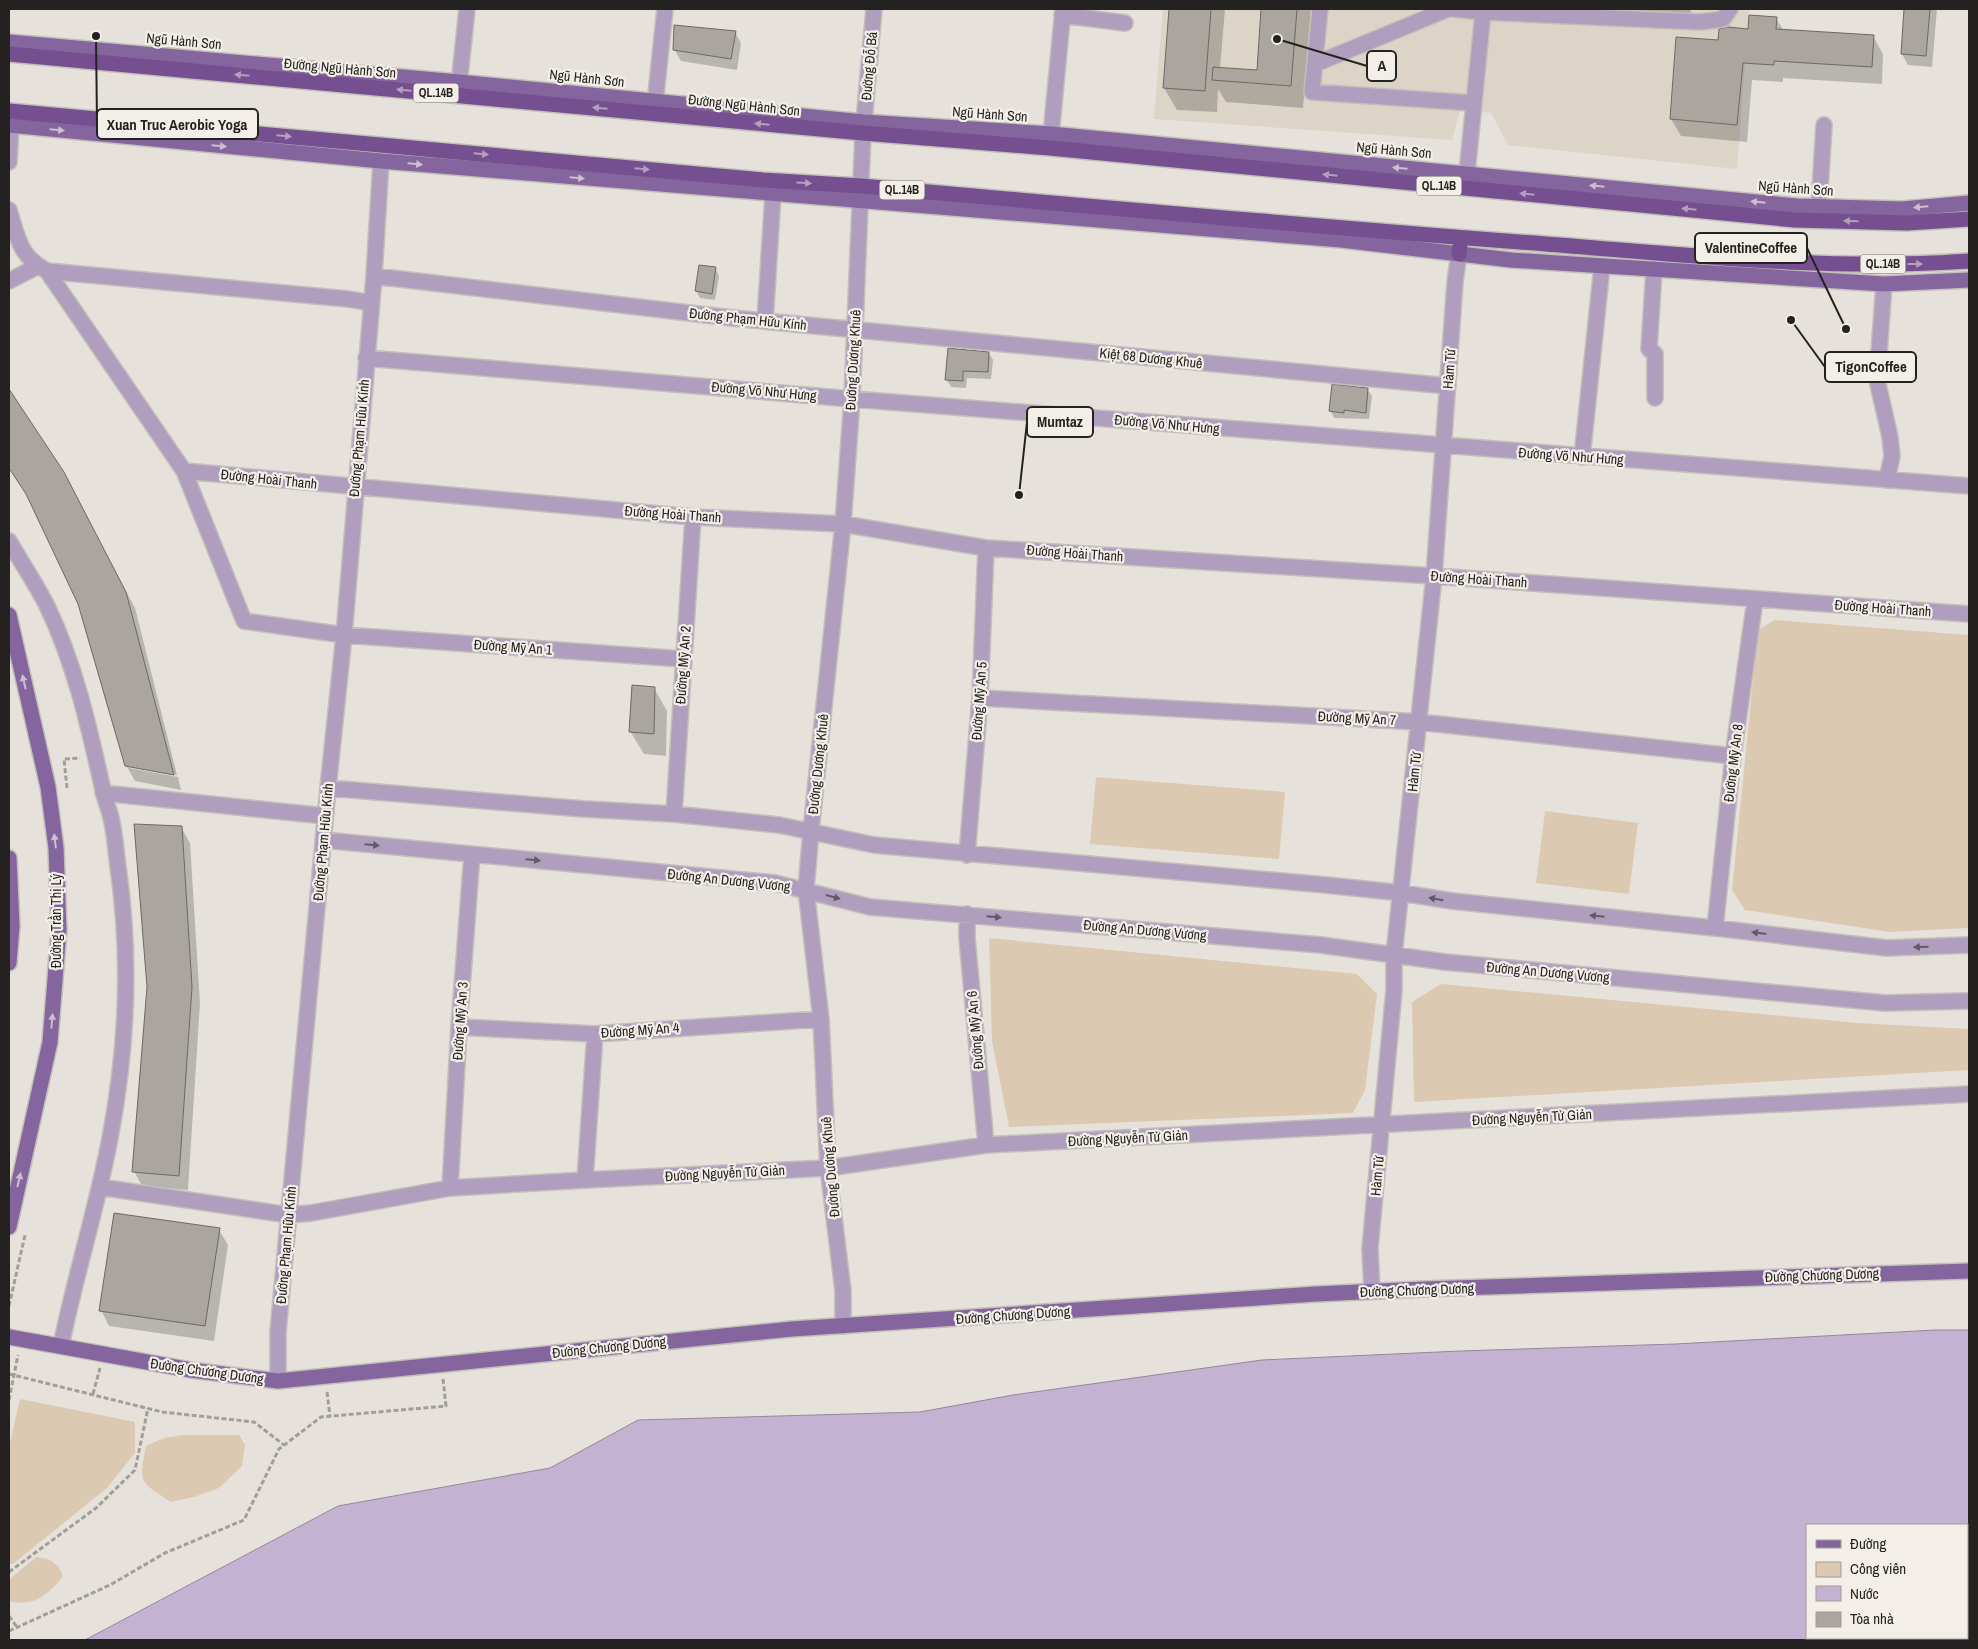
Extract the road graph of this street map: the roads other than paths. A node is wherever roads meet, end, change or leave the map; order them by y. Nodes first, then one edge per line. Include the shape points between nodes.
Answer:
1 (466, 9) edge
2 (665, 9) edge
3 (874, 9) edge
4 (1320, 9) edge
5 (1448, 9) edge
6 (1452, 9) edge
7 (1730, 9) edge
8 (1484, 10) edge
9 (1063, 12) edge
10 (1125, 23) dead end
11 (9, 42) edge
12 (9, 54) edge
13 (1315, 64) junction
14 (459, 88) junction
15 (1473, 103) junction
16 (655, 107) junction
17 (9, 121) edge
18 (1824, 125) dead end
19 (863, 128) junction
20 (908, 137) joint
21 (1050, 141) junction
22 (381, 161) junction
23 (9, 162) edge
24 (1467, 181) junction
25 (773, 194) junction
26 (861, 194) junction
27 (1969, 203) edge
28 (1819, 207) junction
29 (9, 210) edge
30 (1969, 218) edge
31 (1461, 238) junction
32 (1459, 254) junction
33 (1969, 261) edge
34 (1602, 266) junction
35 (42, 269) junction
36 (1654, 269) junction
37 (374, 276) junction
38 (1969, 280) edge
39 (9, 281) edge
40 (1884, 284) junction
41 (371, 303) junction
42 (765, 321) junction
43 (854, 329) junction
44 (366, 358) junction
45 (1448, 386) junction
46 (1655, 398) dead end
47 (852, 399) junction
48 (1443, 446) junction
49 (1582, 457) junction
50 (184, 471) junction
51 (1887, 480) junction
52 (1969, 486) edge
53 (355, 487) junction
54 (694, 517) junction
55 (843, 524) junction
56 (9, 541) edge
57 (986, 548) junction
58 (1434, 576) junction
59 (1755, 600) junction
60 (1969, 614) edge
61 (9, 615) edge
62 (344, 635) junction
63 (683, 659) junction
64 (980, 698) junction
65 (1419, 722) junction
66 (1733, 756) junction
67 (328, 788) junction
68 (103, 793) junction
69 (674, 814) junction
70 (325, 816) junction
71 (811, 831) junction
72 (323, 840) junction
73 (472, 854) junction
74 (967, 855) junction
75 (9, 858) edge
76 (806, 889) junction
77 (1402, 893) junction
78 (967, 914) junction
79 (1715, 928) junction
80 (1969, 945) edge
81 (1394, 955) junction
82 (9, 963) edge
83 (1969, 1001) edge
84 (821, 1019) junction
85 (459, 1027) junction
86 (595, 1034) junction
87 (1969, 1094) edge
88 (1381, 1125) junction
89 (986, 1146) junction
90 (828, 1168) junction
91 (585, 1180) junction
92 (100, 1187) junction
93 (450, 1188) junction
94 (289, 1214) junction
95 (9, 1227) edge
96 (1969, 1271) edge
97 (1372, 1291) junction
98 (843, 1326) junction
99 (15, 1339) edge
100 (62, 1346) junction
101 (278, 1380) junction

1 - 14 street
2 - 16 street
3 - 19 street, Đường Đỗ Bá
4 - 13 street
5 - 13 street
6 - 8 street
7 - 8 street via 1723,19 1700,22
8 - 15 street
9 - 10 street
9 - 21 street
11 - 14 main road, Ngũ Hành Sơn
14 -> 12 highway, Đường Ngũ Hành Sơn / QL.14B
13 - 15 street via 1312,92
16 -> 14 highway, Đường Ngũ Hành Sơn / QL.14B
15 - 24 street
19 -> 16 highway, Đường Ngũ Hành Sơn / QL.14B
17 -> 22 main road
17 - 23 street
17 -> 26 highway, QL.14B via 763,180
18 - 28 street
19 - 20 highway, Đường Ngũ Hành Sơn
19 - 21 main road, Ngũ Hành Sơn
19 - 26 street, Đường Đỗ Bá
20 - 21 highway, Ngũ Hành Sơn / QL.14B
24 -> 21 highway, Ngũ Hành Sơn / QL.14B
22 -> 25 main road
22 - 37 street, Đường Phạm Hữu Kính
28 -> 24 main road, Ngũ Hành Sơn
30 -> 24 highway, Ngũ Hành Sơn / QL.14B via 1907,223 1795,220
25 - 26 main road
25 - 42 street
26 - 31 highway, QL.14B
26 - 32 main road
26 - 43 street, Đường Dương Khuê
27 -> 28 main road, Ngũ Hành Sơn via 1902,209
29 - 35 street via 22,251
31 - 32 highway
31 -> 33 highway, QL.14B via 1796,263
32 - 34 main road
32 - 45 street, Hàm Tử
34 - 36 main road
34 - 49 street
35 - 39 street
35 - 41 street
35 - 50 street
36 - 40 main road
36 - 46 street via 1649,350 1655,354
37 - 41 street, Đường Phạm Hữu Kính
37 - 42 street, Đường Phạm Hữu Kính
38 - 40 main road
40 - 51 street via 1877,380 1892,456
41 - 44 street, Đường Phạm Hữu Kính
42 - 43 street, Đường Phạm Hữu Kính
43 - 45 street, Kiệt 68 Dương Khuê
43 - 47 street, Đường Dương Khuê
44 - 47 street, Đường Võ Như Hưng
44 - 53 street, Đường Phạm Hữu Kính
45 - 48 street, Hàm Tử
47 - 48 street, Đường Võ Như Hưng
47 - 55 street, Đường Dương Khuê
48 - 49 street, Đường Võ Như Hưng
48 - 58 street, Hàm Tử
49 - 51 street, Đường Võ Như Hưng
50 - 53 street, Đường Hoài Thanh
50 - 62 street, Đường Mỹ An 1 via 244,621
51 - 52 street, Đường Võ Như Hưng
53 - 54 street, Đường Hoài Thanh
53 - 62 street, Đường Phạm Hữu Kính
54 - 55 street, Đường Hoài Thanh
54 - 63 street, Đường Mỹ An 2
55 - 57 street, Đường Hoài Thanh
55 - 71 street, Đường Dương Khuê
56 - 68 street via 47,606 70,664 90,726
57 - 58 street, Đường Hoài Thanh
57 - 64 street, Đường Mỹ An 5
58 - 59 street, Đường Hoài Thanh
58 - 65 street, Hàm Tử
59 - 60 street, Đường Hoài Thanh
59 - 66 street, Đường Mỹ An 8
95 -> 61 main road, Đường Trần Thị Lý via 50,1042 59,930 56,848 48,787
62 - 63 street, Đường Mỹ An 1
62 - 67 street, Đường Phạm Hữu Kính
63 - 69 street, Đường Mỹ An 2
64 - 65 street, Đường Mỹ An 7
64 - 74 street, Đường Mỹ An 5
65 - 66 street, Đường Mỹ An 7
65 - 77 street, Hàm Tử
66 - 79 street, Đường Mỹ An 8
67 - 69 street
67 - 70 street, Đường Phạm Hữu Kính
68 - 70 street
68 - 92 street via 112,822 122,894 126,981 117,1098
69 - 71 street
70 - 72 street, Đường Phạm Hữu Kính
71 - 74 street via 874,845
71 - 76 street, Đường Dương Khuê
72 -> 73 street, Đường An Dương Vương
72 - 94 street, Đường Phạm Hữu Kính
73 -> 76 street, Đường An Dương Vương via 775,883
73 - 85 street, Đường Mỹ An 3
74 - 77 street
75 - 82 main road via 12,926
76 -> 78 street, Đường An Dương Vương via 870,907
76 - 84 street, Đường Dương Khuê
79 -> 77 street
77 - 81 street, Hàm Tử
78 -> 81 street, Đường An Dương Vương
78 - 89 street, Đường Mỹ An 6
80 -> 79 street via 1887,948
81 - 83 street, Đường An Dương Vương via 1885,1004
81 - 88 street, Hàm Tử via 1394,990
84 - 86 street, Đường Mỹ An 4
84 - 90 street, Đường Dương Khuê
85 - 86 street, Đường Mỹ An 4
85 - 93 street, Đường Mỹ An 3
86 - 91 street
87 - 88 street, Đường Nguyễn Tử Giản
88 - 89 street, Đường Nguyễn Tử Giản
88 - 97 street, Hàm Tử via 1370,1248
89 - 90 street, Đường Nguyễn Tử Giản
90 - 91 street, Đường Nguyễn Tử Giản
90 - 98 street, Đường Dương Khuê via 843,1291
91 - 93 street, Đường Nguyễn Tử Giản
92 - 94 street, Đường Nguyễn Tử Giản
92 - 100 street via 69,1304
93 - 94 street, Đường Nguyễn Tử Giản via 311,1213
94 - 101 street, Đường Phạm Hữu Kính via 278,1332
96 - 97 main road, Đường Chương Dương
97 - 98 main road, Đường Chương Dương
98 - 101 main road, Đường Chương Dương
99 - 100 main road, Đường Chương Dương
100 - 101 main road, Đường Chương Dương via 191,1370

